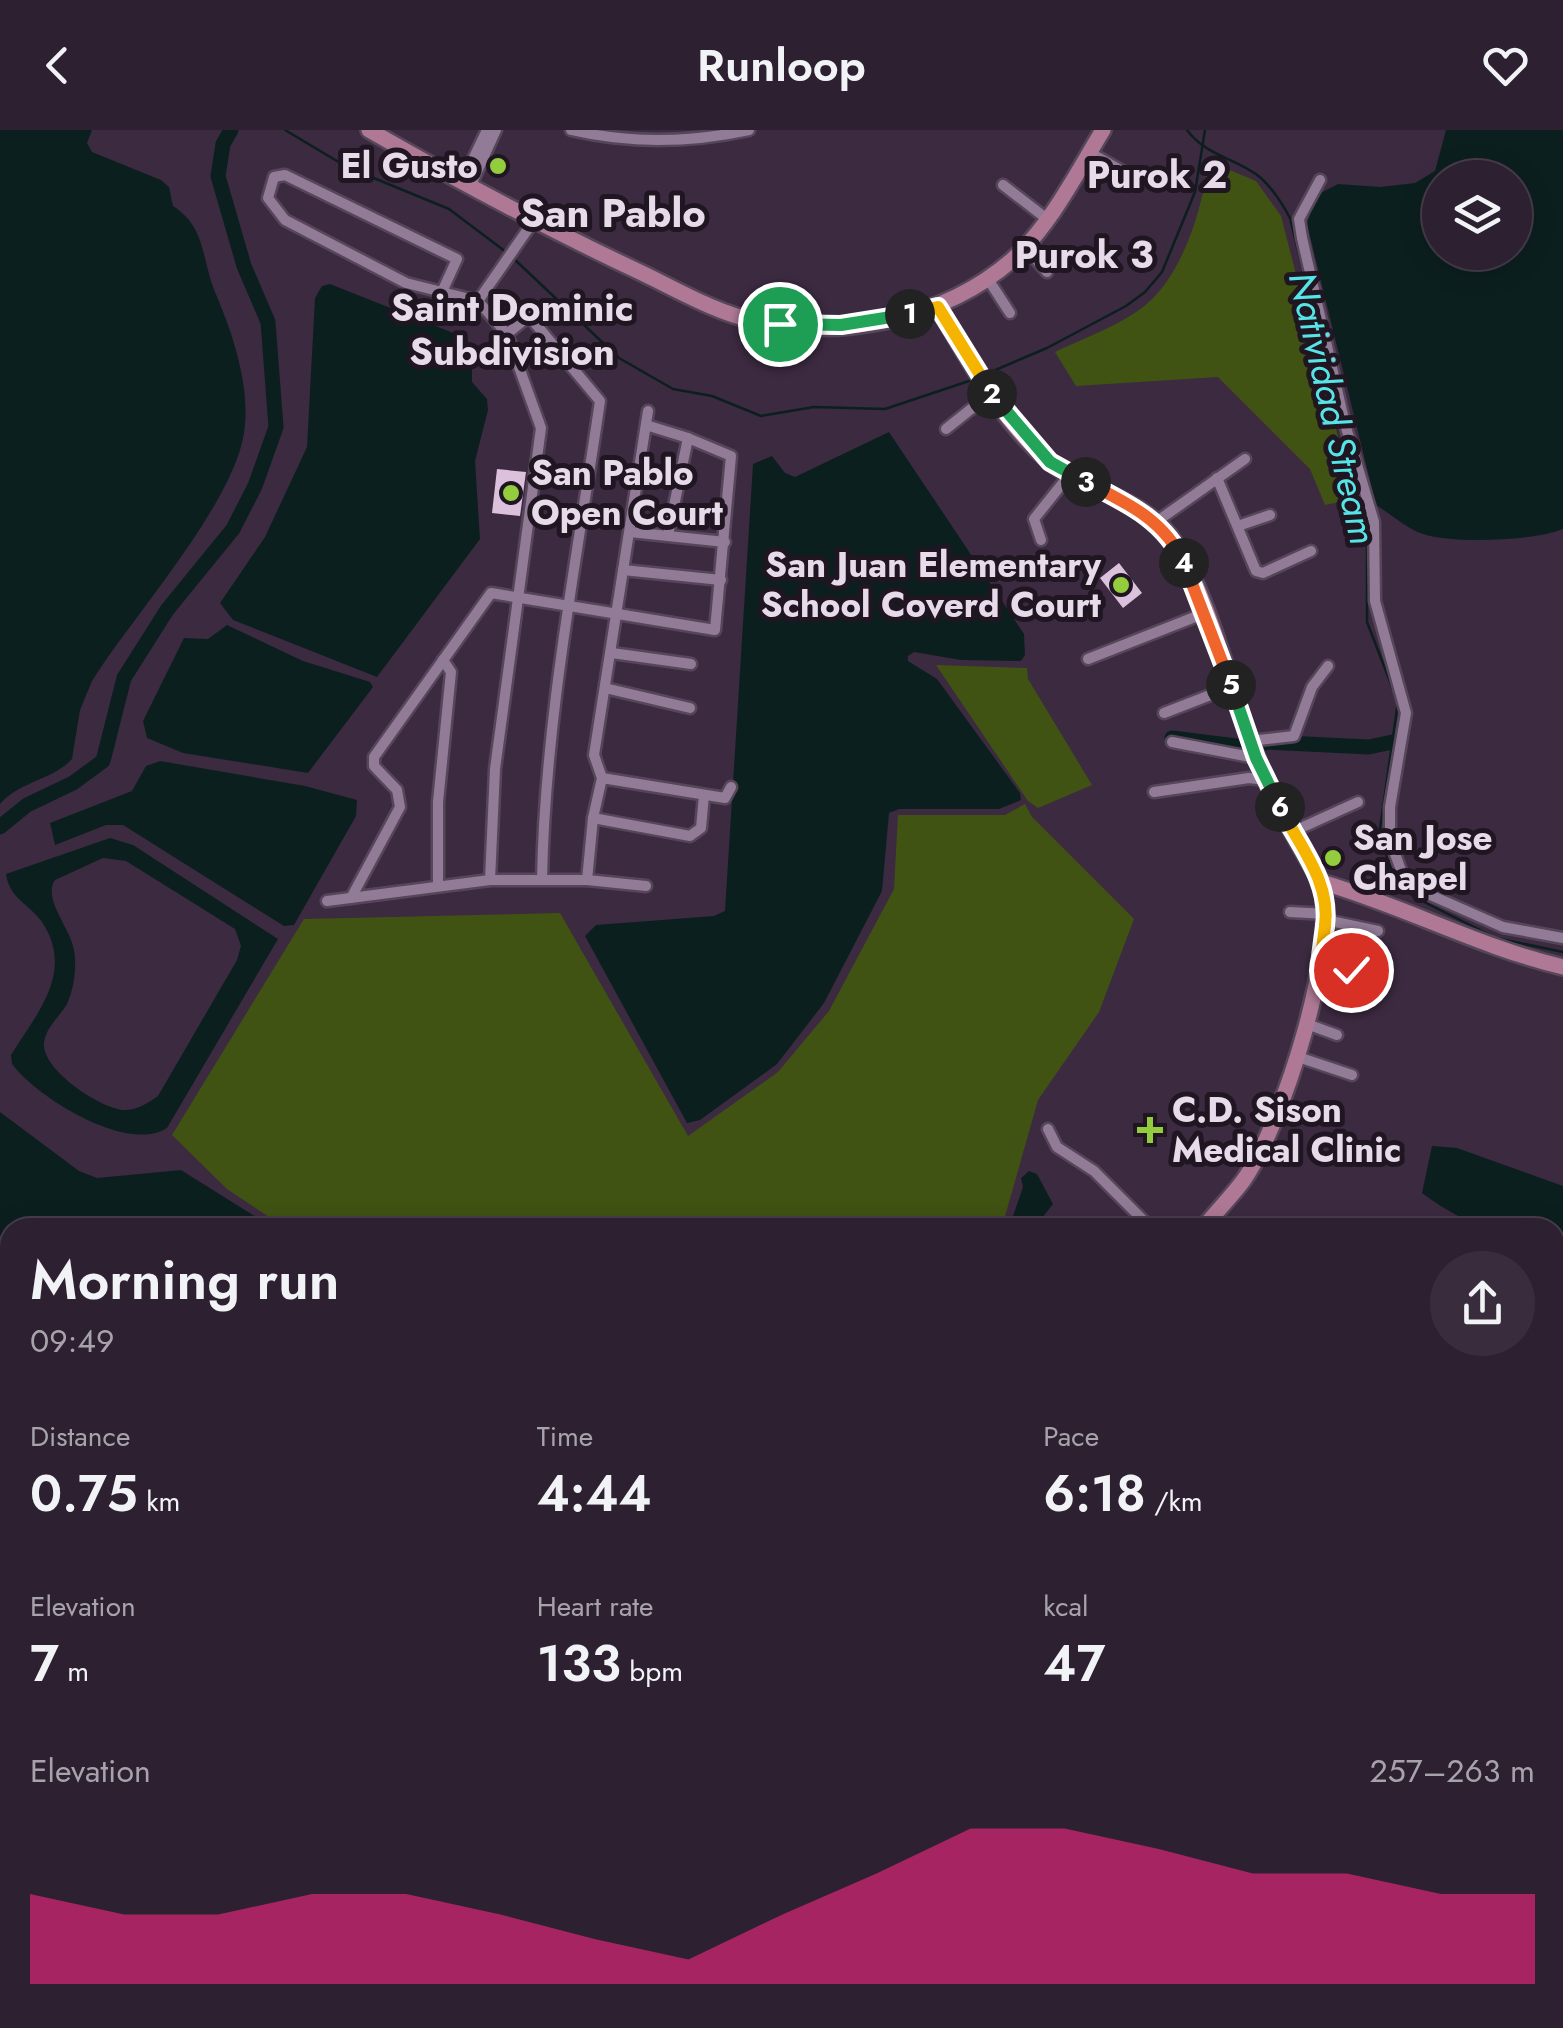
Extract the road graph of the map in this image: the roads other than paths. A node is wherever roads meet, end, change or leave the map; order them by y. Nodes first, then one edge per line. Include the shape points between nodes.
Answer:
1 (369, 130) edge
2 (487, 130) edge
3 (496, 130) edge
4 (571, 130) edge
5 (748, 130) edge
6 (1103, 130) edge
7 (1089, 152) junction
8 (1138, 180) dead end
9 (1320, 180) dead end
10 (467, 182) junction
11 (1003, 184) dead end
12 (534, 219) junction
13 (1047, 219) junction
14 (1026, 247) junction
15 (1047, 272) dead end
16 (988, 278) junction
17 (441, 294) junction
18 (478, 302) junction
19 (938, 307) junction
20 (1010, 313) dead end
21 (507, 334) junction
22 (988, 388) junction
23 (648, 411) dead end
24 (646, 426) junction
25 (946, 429) dead end
26 (688, 438) junction
27 (1245, 459) dead end
28 (1070, 474) junction
29 (1217, 478) junction
30 (1270, 514) dead end
31 (1156, 522) junction
32 (1238, 526) junction
33 (630, 532) junction
34 (668, 535) junction
35 (1041, 540) dead end
36 (725, 542) junction
37 (1311, 551) dead end
38 (624, 570) junction
39 (721, 580) junction
40 (518, 595) junction
41 (571, 604) junction
42 (616, 612) junction
43 (1205, 612) junction
44 (612, 653) junction
45 (1088, 659) dead end
46 (443, 660) junction
47 (691, 664) dead end
48 (1328, 666) dead end
49 (1231, 687) junction
50 (604, 688) junction
51 (690, 708) dead end
52 (1164, 713) dead end
53 (1172, 742) dead end
54 (1253, 749) junction
55 (602, 778) junction
56 (1266, 780) junction
57 (731, 788) dead end
58 (1154, 792) dead end
59 (704, 795) junction
60 (1358, 802) dead end
61 (592, 818) junction
62 (1292, 832) junction
63 (542, 879) junction
64 (490, 880) junction
65 (587, 880) junction
66 (1321, 882) junction
67 (438, 884) junction
68 (646, 886) dead end
69 (351, 898) junction
70 (327, 901) dead end
71 (1290, 912) dead end
72 (1326, 917) junction
73 (1378, 931) dead end
74 (1563, 938) edge
75 (1320, 964) junction
76 (1563, 967) edge
77 (1357, 988) dead end
78 (1307, 1024) junction
79 (1338, 1035) dead end
80 (1298, 1057) junction
81 (1352, 1075) dead end
82 (1048, 1129) dead end
83 (1141, 1218) edge
84 (1212, 1218) edge

1 - 10 street
2 - 10 street
3 - 10 street
4 - 5 street via 634,140 704,140
6 - 7 street
7 - 8 street
7 - 13 street
9 - 74 street via 1299,219 1302,238 1374,522 1374,601 1406,713 1390,840 1402,873 1418,888 1503,927
10 - 12 street
11 - 13 street
12 - 18 street
12 - 19 street via 680,292 753,320 808,326
13 - 14 street
14 - 15 street
14 - 16 street
16 - 19 street
16 - 20 street
17 - 17 street via 458,260 285,175 274,177 268,198 285,220 406,284
17 - 18 street
18 - 21 street
19 - 22 street
21 - 40 street via 541,428
21 - 41 street via 529,316 599,398
22 - 25 street
22 - 28 street via 1040,452
23 - 24 street
24 - 26 street
24 - 33 street
26 - 34 street
26 - 36 street via 731,456
27 - 29 street
28 - 31 street
28 - 35 street via 1034,520
29 - 31 street
29 - 32 street
30 - 32 street
31 - 43 street via 1180,554
32 - 37 street via 1258,573
33 - 34 street
33 - 38 street
34 - 36 street
36 - 39 street
38 - 39 street
38 - 42 street
39 - 42 street via 715,630
40 - 41 street
40 - 46 street via 490,592
40 - 64 street via 494,769
41 - 42 street
41 - 63 street via 543,810
42 - 44 street
43 - 45 street
43 - 49 street
44 - 47 street
44 - 50 street
46 - 67 street via 451,672 438,802
46 - 69 street via 374,757 374,766 397,790 400,807
48 - 54 street via 1294,736
49 - 52 street
49 - 54 street
50 - 51 street
50 - 55 street via 594,755
53 - 54 street
54 - 56 street
55 - 59 street
55 - 61 street
56 - 58 street
56 - 62 street
57 - 59 street via 725,798
59 - 61 street via 701,828 690,836
60 - 62 street
61 - 65 street
62 - 66 street
63 - 64 street
63 - 65 street
64 - 67 street
65 - 68 street
66 - 72 street
66 - 76 street via 1504,952
67 - 69 street
69 - 70 street
71 - 72 street
72 - 73 street
72 - 75 street
75 - 77 street via 1351,970
75 - 78 street
78 - 79 street
78 - 80 street
80 - 81 street
80 - 84 street via 1244,1180
82 - 83 street via 1057,1147 1094,1171

